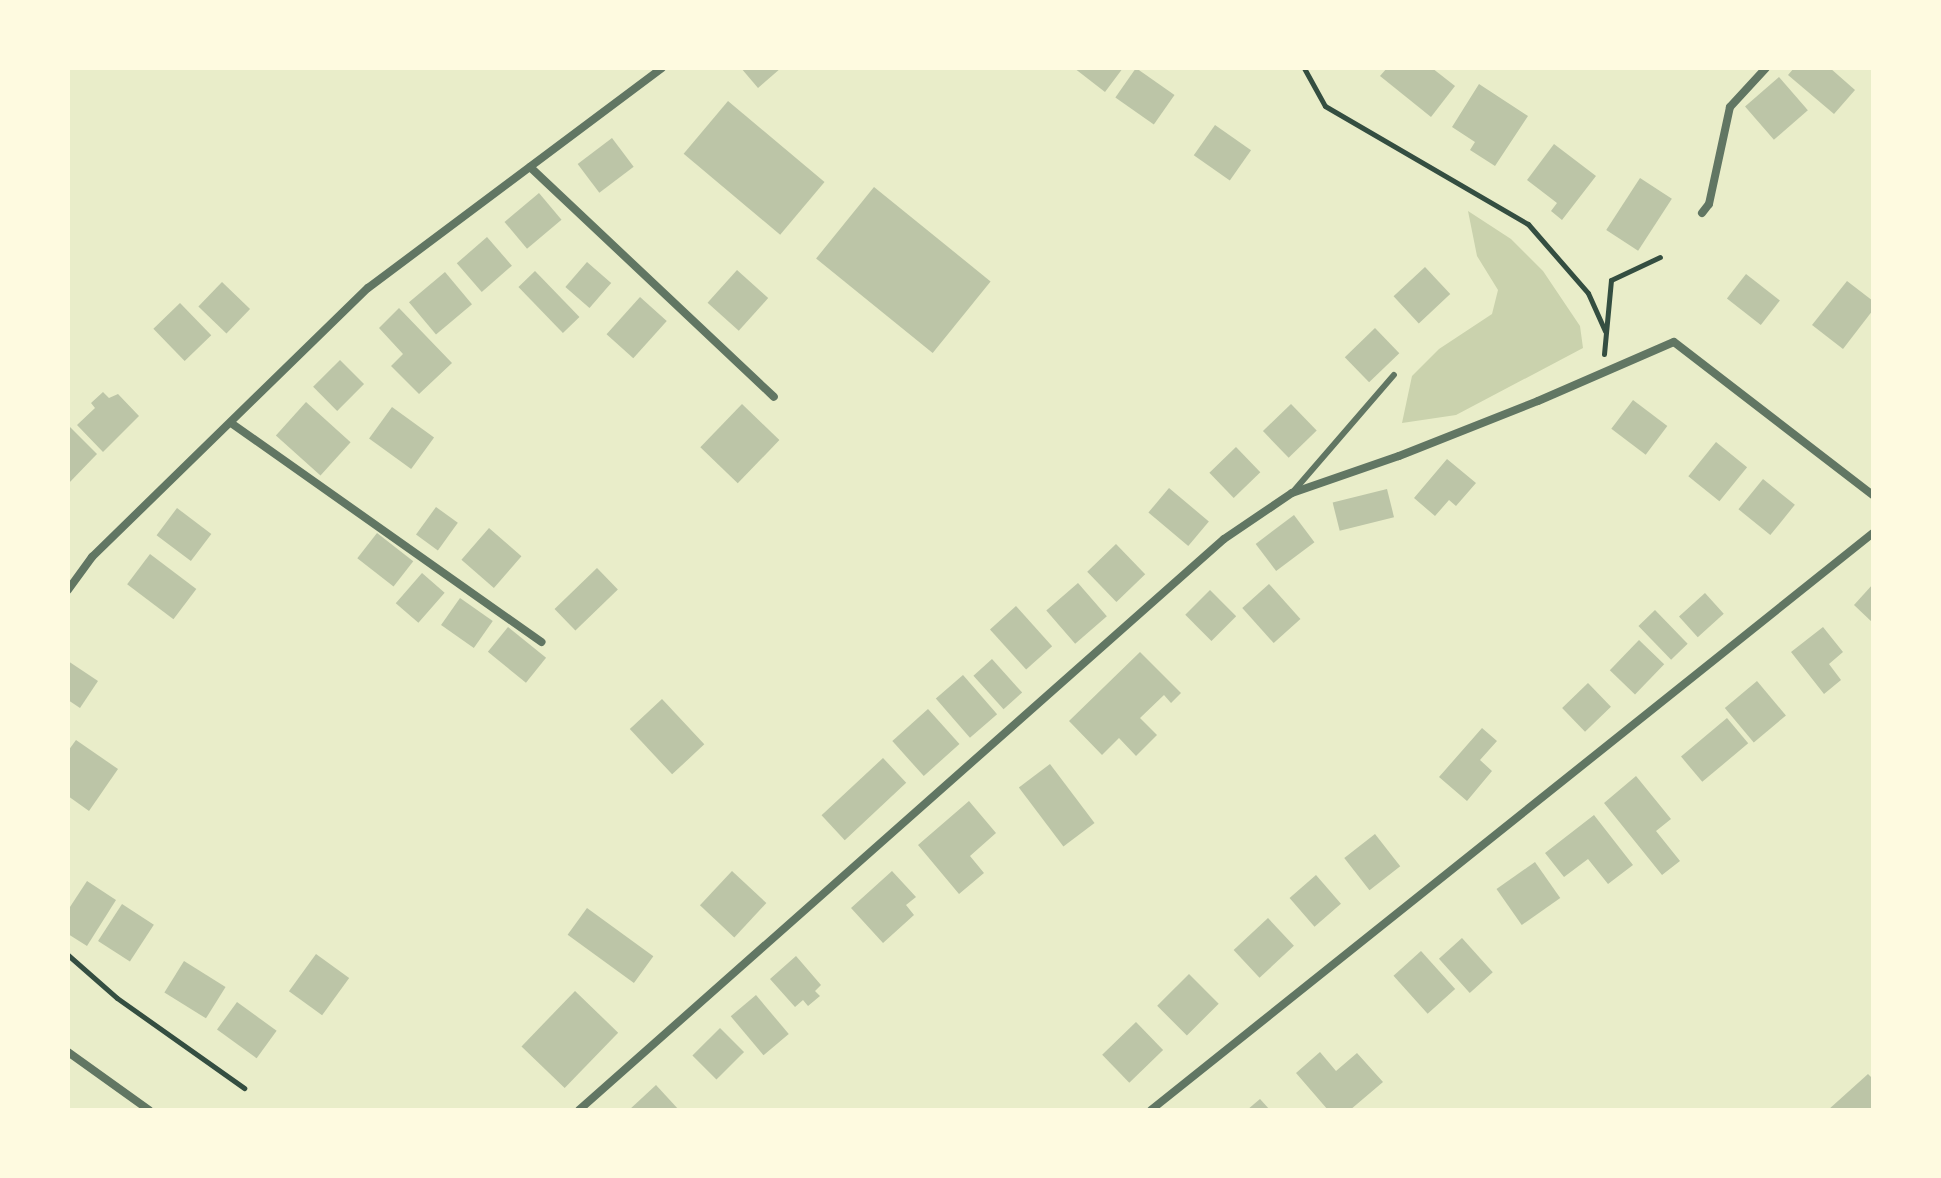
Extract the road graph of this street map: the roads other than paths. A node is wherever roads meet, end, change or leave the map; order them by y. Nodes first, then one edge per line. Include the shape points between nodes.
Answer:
1 (662, 68) edge
2 (1766, 68) edge
3 (530, 167) junction
4 (1702, 213) dead end
5 (1394, 375) dead end
6 (774, 397) dead end
7 (231, 423) junction
8 (1292, 493) junction
9 (1873, 495) edge
10 (1873, 533) edge
11 (68, 590) edge
12 (542, 642) dead end
13 (68, 1052) edge
14 (149, 1110) edge
15 (579, 1110) edge
16 (1151, 1110) edge

1 - 3 street
2 - 4 street via 1730,107 1709,204
3 - 6 street
3 - 7 street via 368,288
5 - 8 lane
7 - 11 street via 92,557
7 - 12 street
8 - 9 street via 1497,418 1674,342
8 - 15 street via 1224,539
10 - 16 street
13 - 14 street

